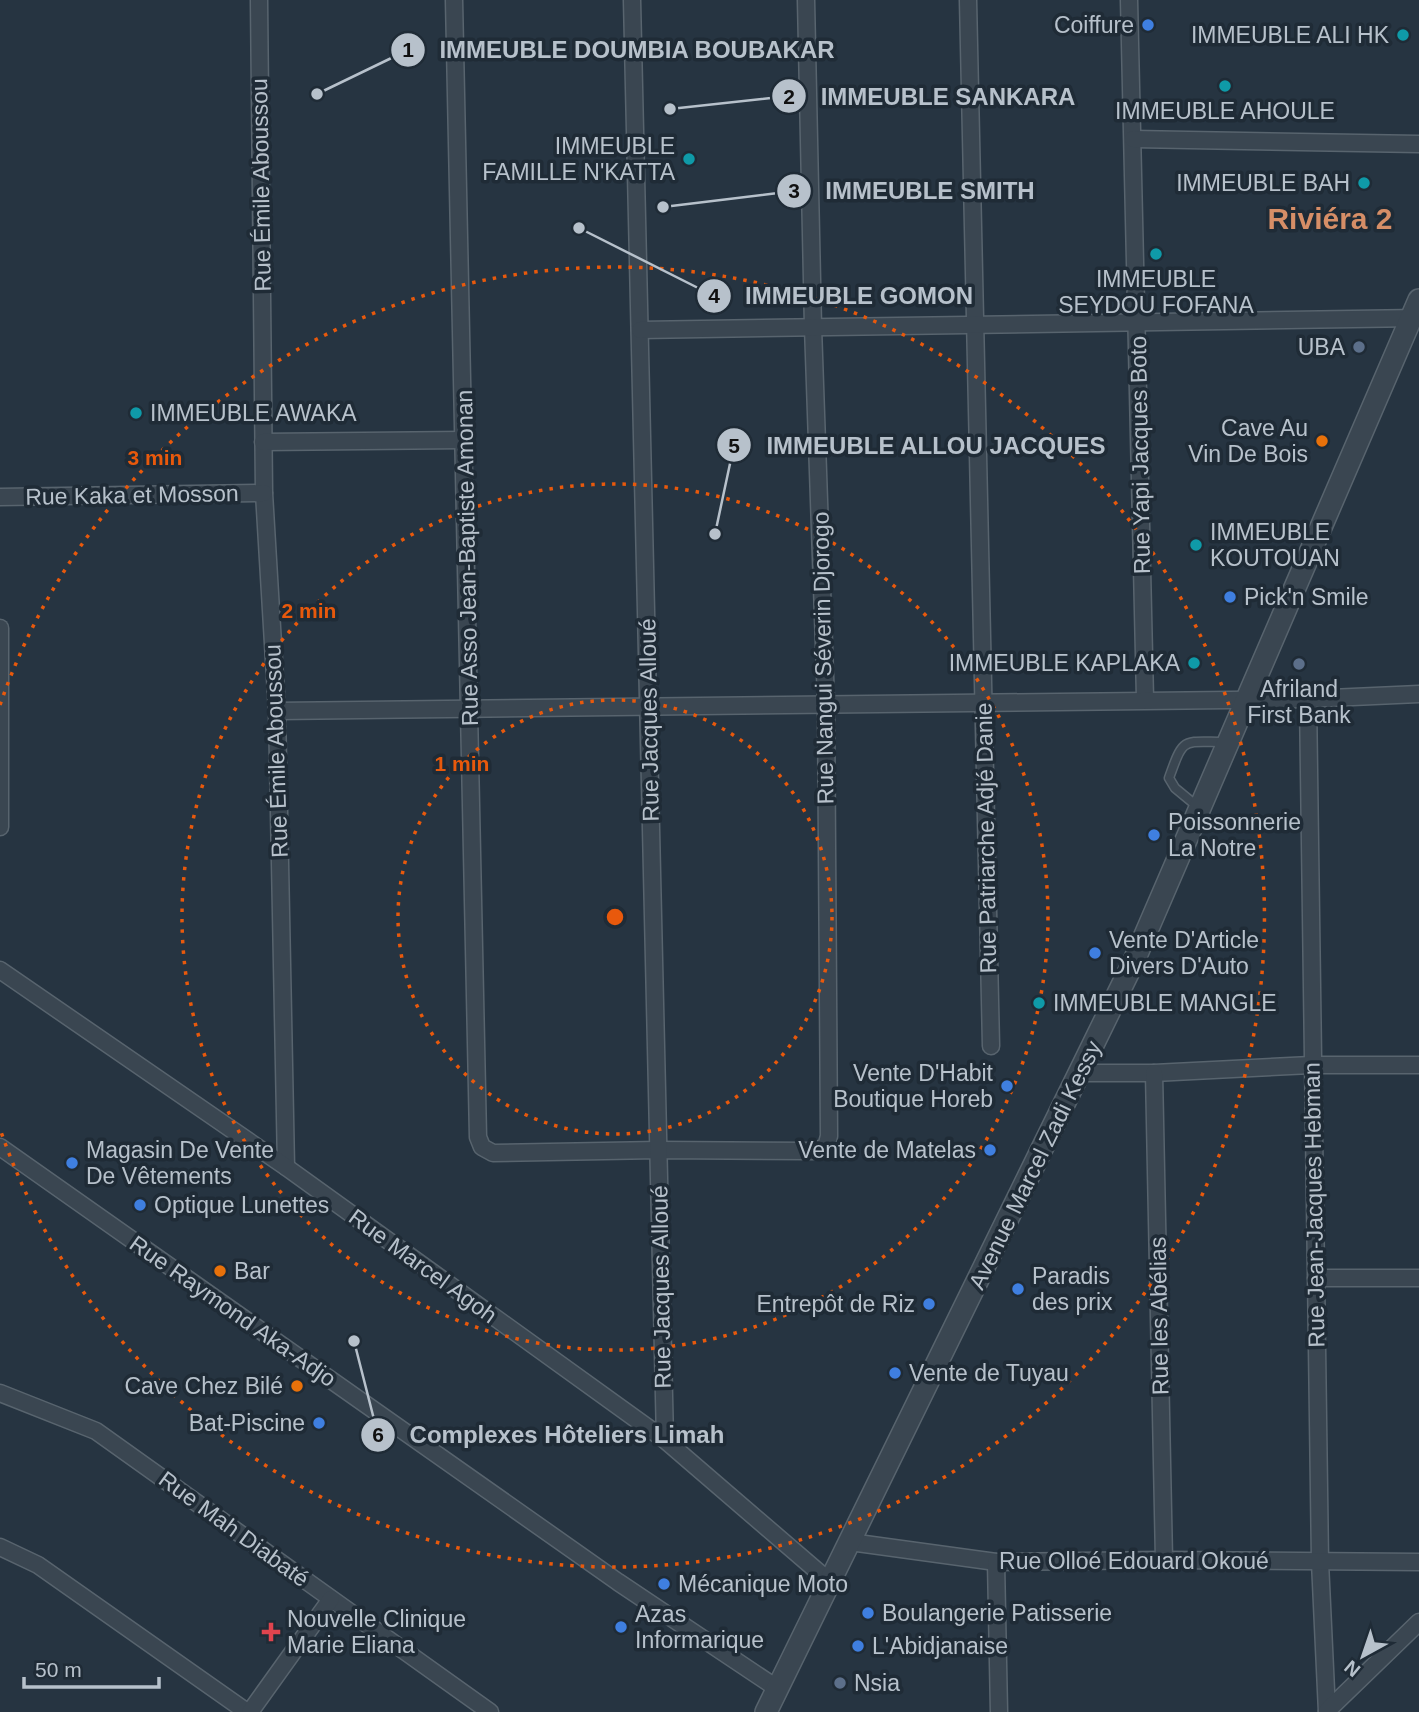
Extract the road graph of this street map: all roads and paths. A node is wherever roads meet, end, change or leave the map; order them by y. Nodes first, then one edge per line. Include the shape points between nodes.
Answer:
1 (259, 0) edge
2 (454, 0) edge
3 (632, 0) edge
4 (806, 0) edge
5 (968, 0) edge
6 (1129, 0) edge
7 (1133, 139) junction
8 (1419, 144) edge
9 (1417, 312) edge
10 (1137, 321) junction
11 (975, 324) junction
12 (813, 327) junction
13 (640, 330) junction
14 (464, 440) junction
15 (263, 442) junction
16 (264, 493) junction
17 (0, 497) edge
18 (0, 628) edge
19 (1419, 694) edge
20 (1248, 698) junction
21 (1145, 699) junction
22 (1308, 699) junction
23 (983, 701) junction
24 (826, 703) junction
25 (648, 705) junction
26 (470, 707) junction
27 (277, 711) junction
28 (1229, 742) junction
29 (1200, 809) junction
30 (0, 827) edge
31 (0, 970) edge
32 (991, 1046) dead end
33 (1311, 1065) junction
34 (1419, 1065) edge
35 (1081, 1073) junction
36 (1154, 1073) junction
37 (0, 1147) edge
38 (658, 1150) junction
39 (286, 1167) junction
40 (1316, 1278) junction
41 (1419, 1278) edge
42 (0, 1393) edge
43 (665, 1440) junction
44 (850, 1542) junction
45 (0, 1547) edge
46 (1164, 1560) junction
47 (996, 1562) junction
48 (1320, 1562) junction
49 (1419, 1562) edge
50 (830, 1582) junction
51 (331, 1599) junction
52 (1419, 1622) edge
53 (778, 1689) junction
54 (1327, 1711) edge
55 (248, 1712) edge
56 (490, 1712) edge
57 (766, 1712) edge
58 (999, 1712) edge

1 - 15 street, Rue Émile Aboussou
2 - 14 street, Rue Asso Jean-Baptiste Amonan
3 - 13 street, Rue Jacques Alloué
4 - 12 street, Rue Nangui Séverin Djorogo
5 - 11 street, Rue Patriarche Adjé Danie
6 - 7 street, Rue Yapi Jacques Boto
7 - 8 street
7 - 10 street, Rue Yapi Jacques Boto
9 - 10 street
9 - 20 street, Avenue Marcel Zadi Kessy
10 - 11 street
10 - 21 street, Rue Yapi Jacques Boto
11 - 12 street
11 - 23 street, Rue Patriarche Adjé Danie
12 - 13 street
12 - 24 street, Rue Nangui Séverin Djorogo
13 - 25 street, Rue Jacques Alloué
14 - 15 street
14 - 26 street, Rue Asso Jean-Baptiste Amonan
15 - 16 street, Rue Émile Aboussou
16 - 17 street, Rue Kaka et Mosson
16 - 27 street, Rue Émile Aboussou
18 - 30 street
19 - 22 street
20 - 21 street
20 - 22 street
20 - 28 street, Avenue Marcel Zadi Kessy
21 - 23 street
22 - 33 street, Rue Jean-Jacques Hebman
23 - 24 street
23 - 32 street, Rue Patriarche Adjé Danie
24 - 25 street
24 - 38 street, Rue Nangui Séverin Djorogo via 826,1147 813,1151
25 - 26 street
25 - 38 street, Rue Jacques Alloué
26 - 27 street
26 - 38 street, Rue Asso Jean-Baptiste Amonan via 478,1137 482,1147 493,1153
27 - 39 street, Rue Émile Aboussou
28 - 29 street, Avenue Marcel Zadi Kessy
28 - 29 lane via 1189,742 1179,749 1169,778
29 - 35 street, Avenue Marcel Zadi Kessy
31 - 39 street, Rue Marcel Agoh
33 - 34 street
33 - 36 street
33 - 40 street, Rue Jean-Jacques Hebman
35 - 36 street
35 - 44 street, Avenue Marcel Zadi Kessy
36 - 46 street, Rue les Abélias
37 - 53 street, Rue Raymond Aka-Adjo via 618,1582
38 - 43 street, Rue Jacques Alloué
39 - 43 street, Rue Marcel Agoh
40 - 41 street
40 - 48 street, Rue Jean-Jacques Hebman
42 - 51 street, Rue Mah Diabaté via 96,1431
43 - 50 street, Rue Marcel Agoh
44 - 47 street, Rue Olloé Edouard Okoué
44 - 50 street, Avenue Marcel Zadi Kessy
45 - 55 street via 38,1565
46 - 47 street, Rue Olloé Edouard Okoué
46 - 48 street, Rue Olloé Edouard Okoué
47 - 58 street
48 - 49 street, Rue Olloé Edouard Okoué
48 - 54 street, Rue Jean-Jacques Hebman
50 - 53 street, Avenue Marcel Zadi Kessy
51 - 55 street
51 - 56 street, Rue Mah Diabaté
52 - 54 street
53 - 57 street, Avenue Marcel Zadi Kessy

